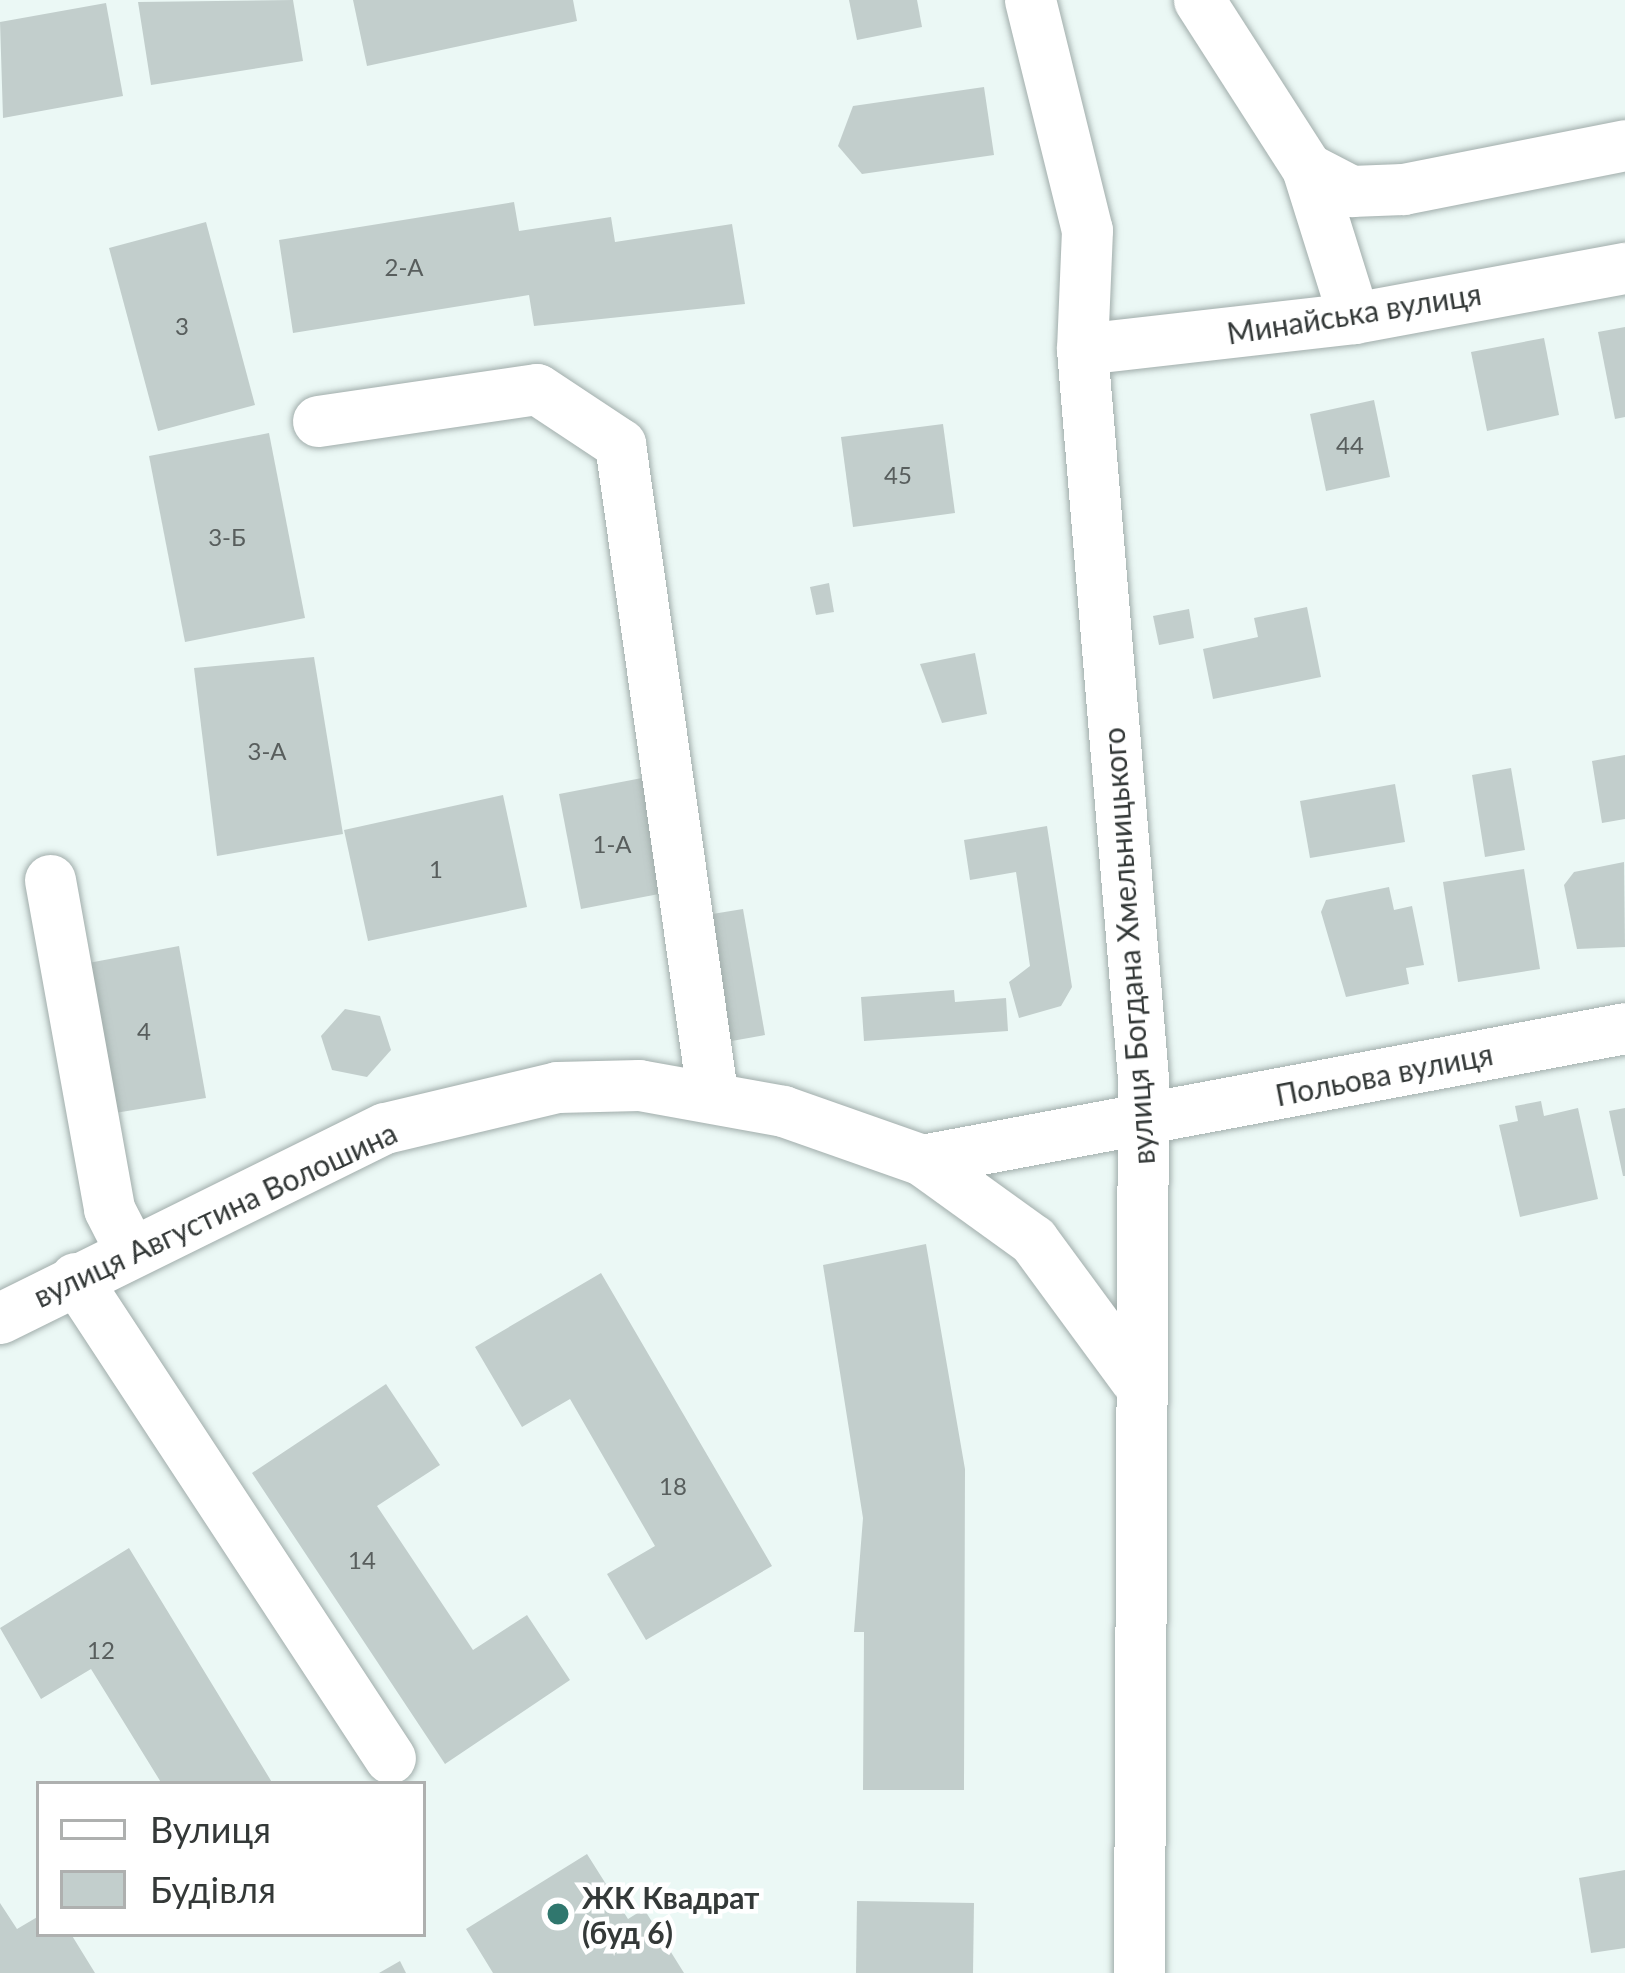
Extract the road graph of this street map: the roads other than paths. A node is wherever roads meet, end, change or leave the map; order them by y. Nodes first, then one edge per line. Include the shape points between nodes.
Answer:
1 (1030, 0) edge
2 (1198, 0) edge
3 (1625, 145) edge
4 (1307, 168) junction
5 (1625, 268) edge
6 (1354, 318) junction
7 (1082, 349) junction
8 (318, 421) dead end
9 (50, 880) dead end
10 (1625, 1028) edge
11 (712, 1093) junction
12 (1144, 1123) junction
13 (922, 1160) junction
14 (130, 1250) junction
15 (75, 1278) junction
16 (0, 1318) edge
17 (1135, 1379) junction
18 (390, 1758) dead end
19 (1138, 1973) edge

1 - 7 street, вулиця Богдана Хмельницького via 1078,163 1089,282
2 - 4 street
3 - 4 street via 1403,189 1351,190
4 - 6 street
5 - 6 street, Минайська вулиця
6 - 7 street, Минайська вулиця
7 - 12 street, вулиця Богдана Хмельницького
8 - 11 street via 537,389 620,444
9 - 14 street via 110,1209
10 - 12 street, Польова вулиця
11 - 13 street, вулиця Августина Волошина
11 - 14 street, вулиця Августина Волошина via 557,1087 385,1128
12 - 13 street, вулиця Августина Волошина
12 - 17 street, вулиця Богдана Хмельницького
13 - 17 street, вулиця Августина Волошина via 1033,1240
14 - 15 street, вулиця Августина Волошина
15 - 16 street, вулиця Августина Волошина
15 - 18 street
17 - 19 street, вулиця Богдана Хмельницького

